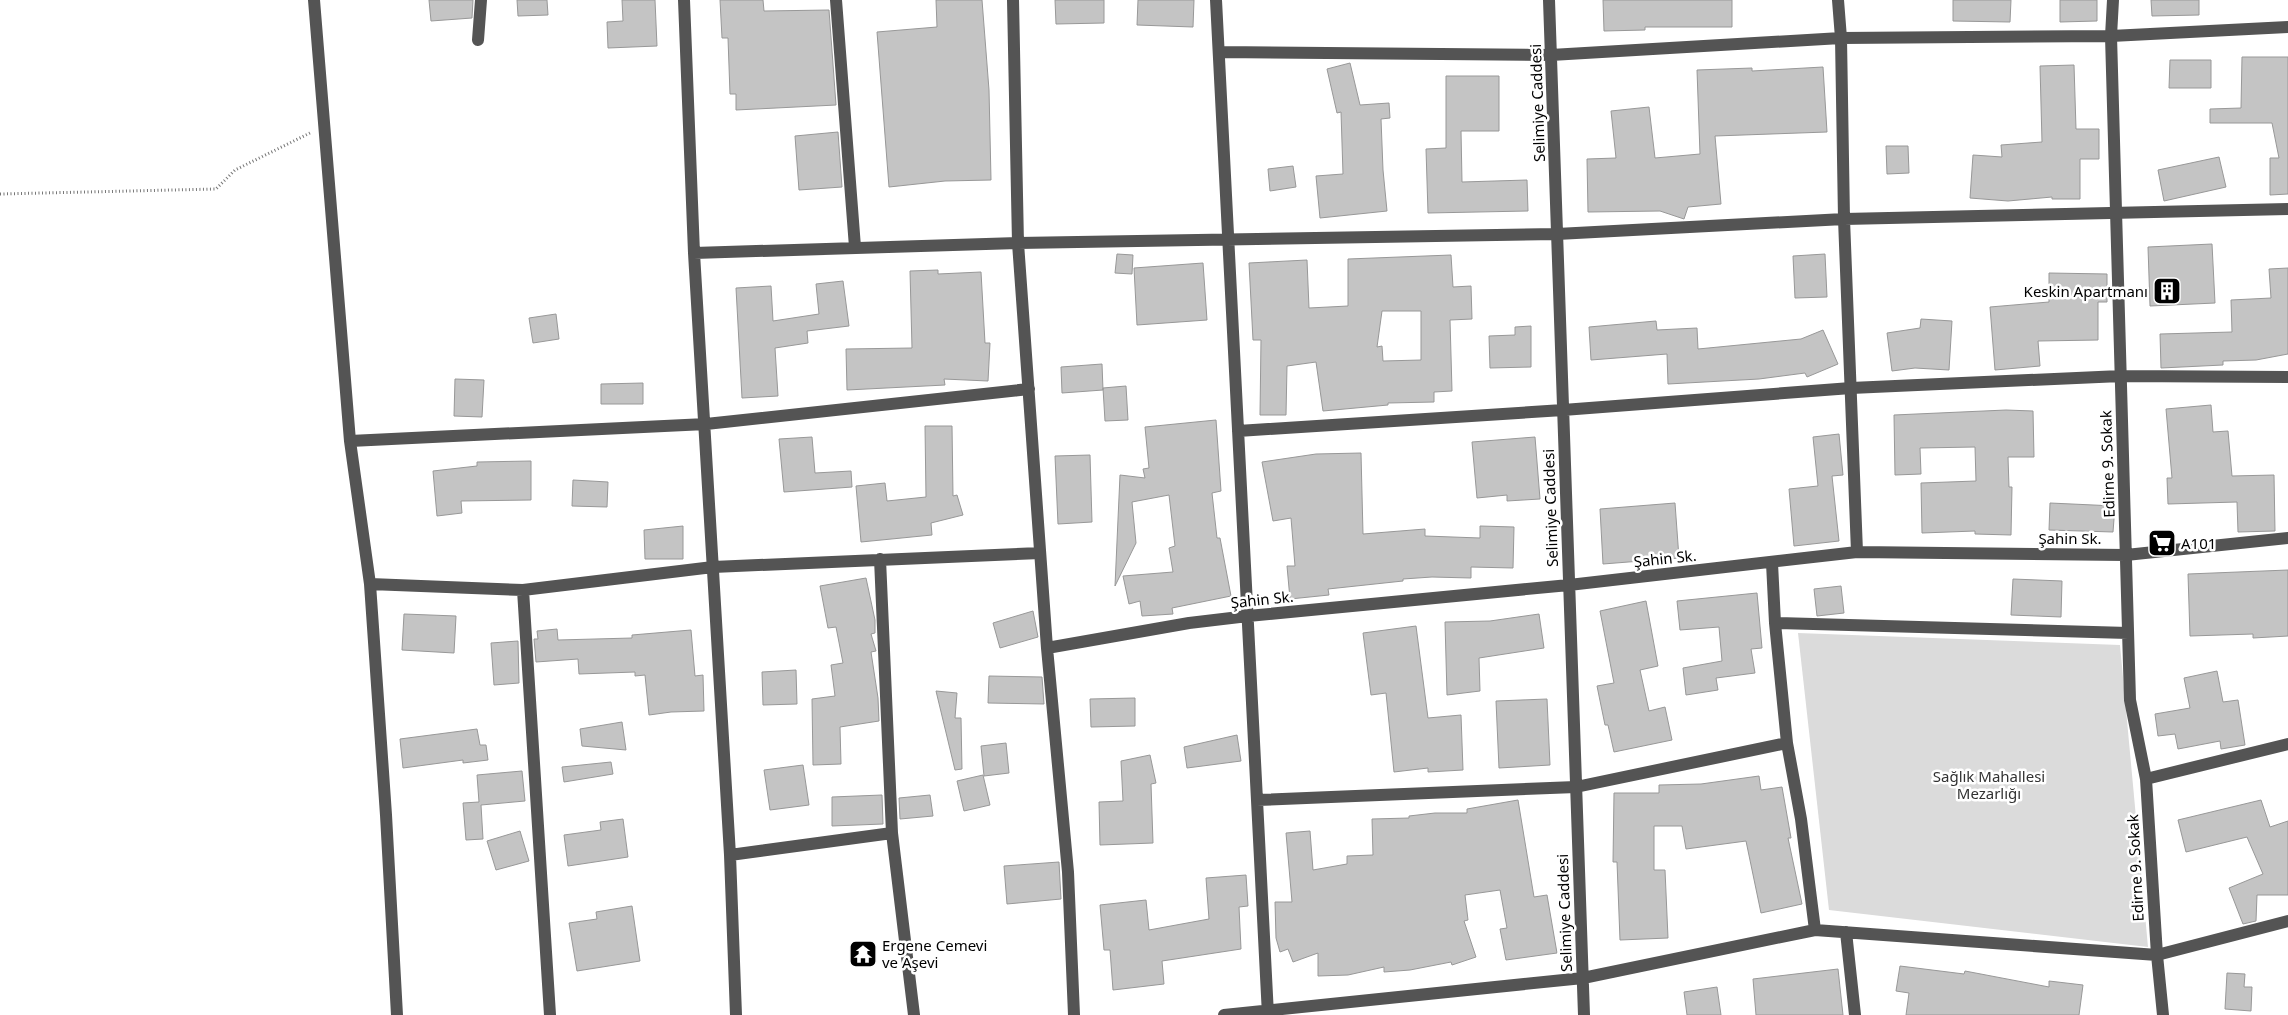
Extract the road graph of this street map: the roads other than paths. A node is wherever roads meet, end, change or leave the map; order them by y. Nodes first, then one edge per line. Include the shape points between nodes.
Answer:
1 (314, 0) edge
2 (481, 0) edge
3 (684, 0) edge
4 (836, 0) edge
5 (1013, 0) edge
6 (1216, 0) edge
7 (1549, 0) edge
8 (1838, 0) edge
9 (2113, 0) edge
10 (2288, 27) edge
11 (2112, 36) junction
12 (1841, 38) junction
13 (478, 40) dead end
14 (1219, 52) junction
15 (1551, 55) junction
16 (2288, 209) edge
17 (2117, 212) junction
18 (1844, 219) junction
19 (1557, 234) junction
20 (1229, 238) junction
21 (1018, 243) junction
22 (855, 247) junction
23 (694, 253) junction
24 (2121, 376) junction
25 (2288, 377) edge
26 (1851, 388) junction
27 (1029, 389) junction
28 (1563, 410) junction
29 (706, 424) junction
30 (1238, 431) junction
31 (350, 441) junction
32 (2288, 538) edge
33 (1857, 552) junction
34 (1040, 553) junction
35 (2126, 555) junction
36 (880, 559) junction
37 (1772, 562) junction
38 (713, 567) junction
39 (370, 584) junction
40 (1569, 586) junction
41 (523, 590) junction
42 (1248, 616) junction
43 (1775, 623) junction
44 (2128, 633) junction
45 (1047, 648) junction
46 (1787, 743) junction
47 (2288, 744) edge
48 (2146, 779) junction
49 (1576, 787) junction
50 (1257, 800) junction
51 (892, 833) junction
52 (730, 855) junction
53 (2288, 922) edge
54 (1815, 930) junction
55 (1846, 932) junction
56 (2156, 955) junction
57 (1583, 978) junction
58 (1268, 1012) edge
59 (397, 1015) edge
60 (550, 1015) edge
61 (736, 1015) edge
62 (914, 1015) edge
63 (1074, 1015) edge
64 (1224, 1015) edge
65 (1584, 1015) edge
66 (1855, 1015) edge
67 (2163, 1015) edge

1 - 31 street
2 - 13 street
3 - 23 street
4 - 22 street
5 - 21 street
6 - 14 street
7 - 15 street, Selimiye Caddesi
8 - 12 street
9 - 11 street, Edirne 9. Sokak
10 - 11 street
11 - 12 street
11 - 17 street, Edirne 9. Sokak
12 - 15 street
12 - 18 street
14 - 15 street
14 - 20 street
15 - 19 street, Selimiye Caddesi
16 - 17 street
17 - 18 street
17 - 24 street, Edirne 9. Sokak
18 - 19 street
18 - 26 street
19 - 20 street
19 - 28 street, Selimiye Caddesi
20 - 21 street
20 - 30 street
21 - 22 street
21 - 27 street
22 - 23 street
23 - 29 street
24 - 25 street
24 - 26 street
24 - 35 street, Edirne 9. Sokak
26 - 28 street
26 - 33 street
27 - 29 street
27 - 34 street
28 - 30 street
28 - 40 street, Selimiye Caddesi
29 - 31 street
29 - 38 street
30 - 42 street
31 - 39 street
32 - 35 street, Şahin Sk.
33 - 35 street, Şahin Sk.
33 - 37 street, Şahin Sk.
34 - 36 street
34 - 45 street
35 - 44 street, Edirne 9. Sokak
36 - 38 street
36 - 51 street
37 - 40 street, Şahin Sk.
37 - 43 street
38 - 41 street
38 - 52 street
39 - 41 street
39 - 59 street
40 - 42 street, Şahin Sk.
40 - 49 street, Selimiye Caddesi
41 - 60 street
42 - 45 street, Şahin Sk.
42 - 50 street
43 - 44 street
43 - 46 street
44 - 48 street, Edirne 9. Sokak via 2130,700
45 - 63 street via 1068,872
46 - 49 street
46 - 54 street via 1801,819
47 - 48 street
48 - 56 street, Edirne 9. Sokak
49 - 50 street
49 - 57 street, Selimiye Caddesi
50 - 58 street
51 - 52 street
51 - 62 street
52 - 61 street
53 - 56 street
54 - 55 street
54 - 57 street
55 - 56 street
55 - 66 street
56 - 67 street, Edirne 9. Sokak
57 - 58 street
57 - 65 street, Selimiye Caddesi
58 - 64 street

